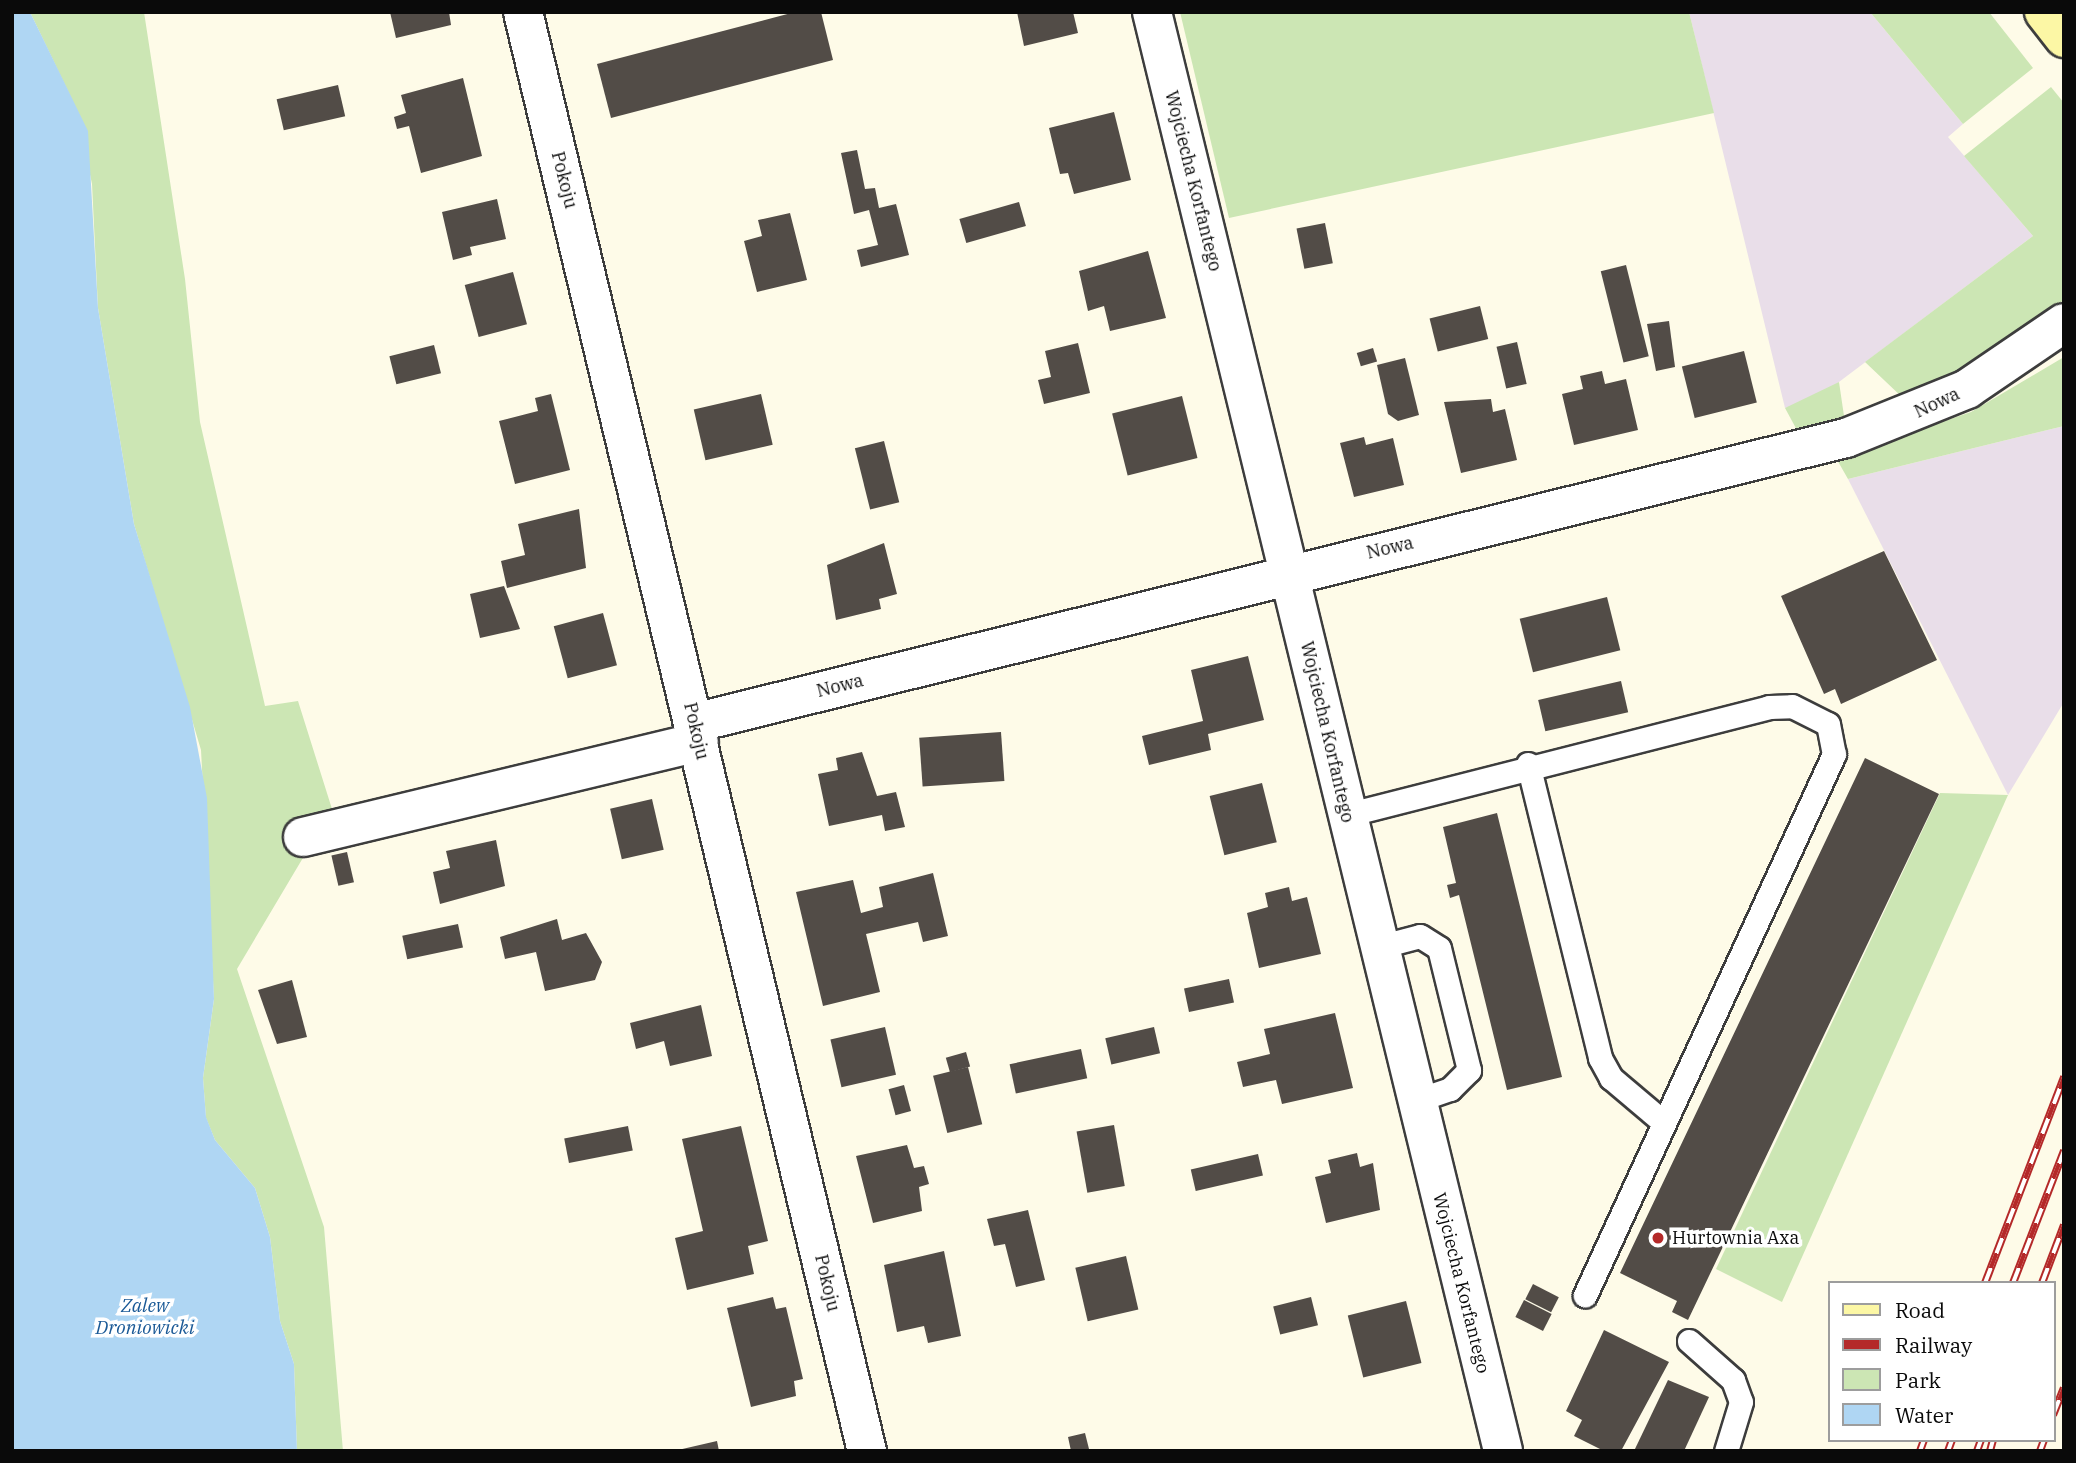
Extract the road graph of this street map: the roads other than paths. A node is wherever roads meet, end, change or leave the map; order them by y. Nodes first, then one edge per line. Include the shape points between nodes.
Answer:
1 (523, 12) edge
2 (1152, 12) edge
3 (2044, 12) edge
4 (2064, 38) edge
5 (2064, 323) edge
6 (1289, 572) junction
7 (697, 733) junction
8 (1528, 764) junction
9 (1346, 816) junction
10 (303, 837) dead end
11 (1378, 947) junction
12 (1416, 1101) junction
13 (1662, 1122) junction
14 (1585, 1295) dead end
15 (1689, 1341) dead end
16 (867, 1451) edge
17 (1503, 1451) edge
18 (1726, 1451) edge

1 - 7 street, Pokoju
2 - 6 street, Wojciecha Korfantego
3 - 4 main road
5 - 6 street, Nowa via 1967,389 1884,426
6 - 7 street, Nowa
6 - 9 street, Wojciecha Korfantego
7 - 10 street, Nowa
7 - 16 street, Pokoju
8 - 9 lane
8 - 13 lane via 1600,1058 1611,1078
8 - 13 lane via 1769,707 1811,713 1828,724 1834,754
9 - 11 street, Wojciecha Korfantego
11 - 12 street, Wojciecha Korfantego
11 - 12 lane via 1420,936 1439,948 1469,1070 1451,1089
12 - 17 street, Wojciecha Korfantego
13 - 14 lane
15 - 18 lane via 1720,1366 1741,1402

